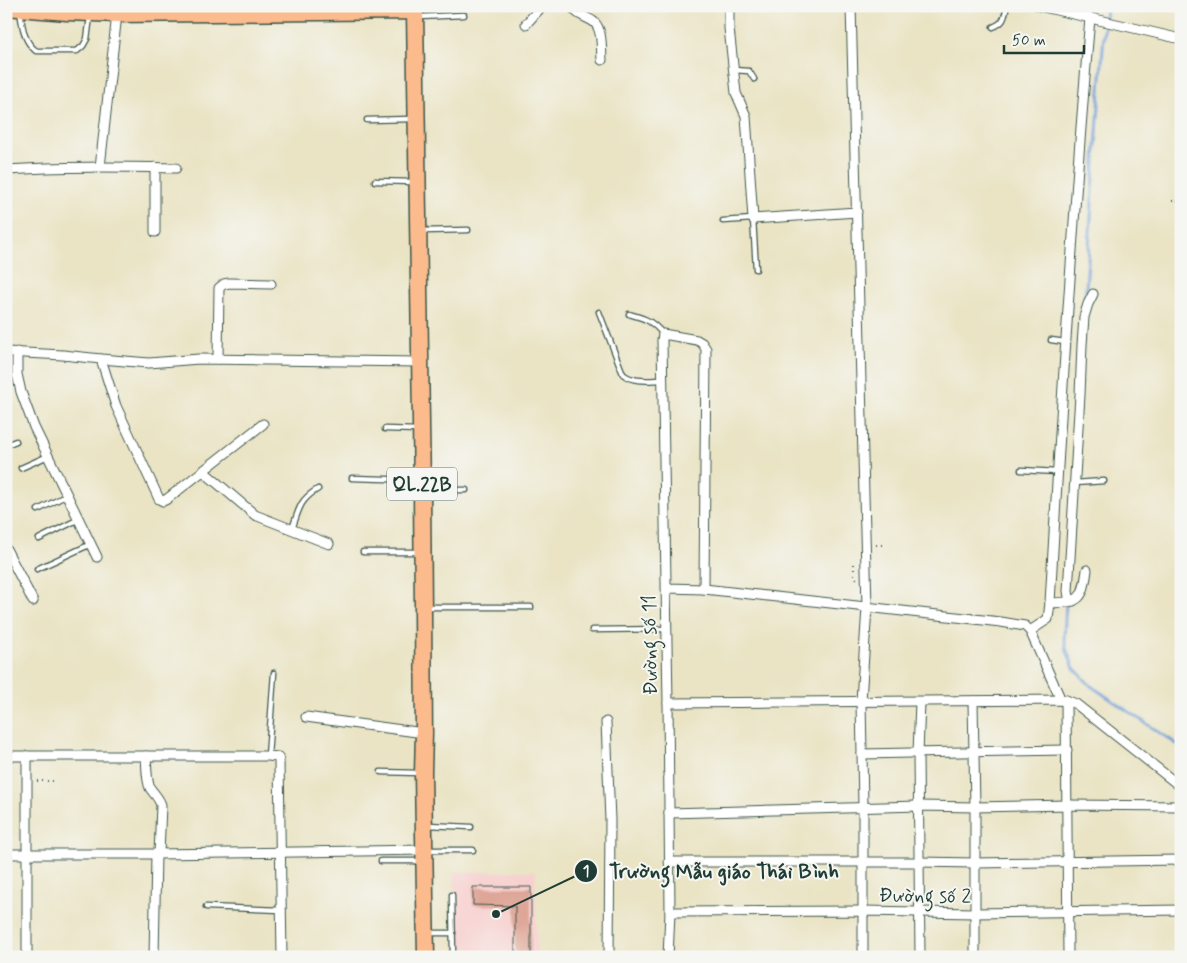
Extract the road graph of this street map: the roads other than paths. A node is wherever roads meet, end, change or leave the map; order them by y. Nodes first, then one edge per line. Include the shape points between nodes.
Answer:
1 (542, 6) edge
2 (572, 6) edge
3 (729, 6) edge
4 (851, 6) edge
5 (1007, 6) edge
6 (1039, 6) edge
7 (1084, 6) edge
8 (23, 8) edge
9 (67, 9) edge
10 (177, 9) edge
11 (91, 13) junction
12 (117, 14) junction
13 (415, 14) junction
14 (464, 15) dead end
15 (1093, 19) junction
16 (526, 24) dead end
17 (993, 27) dead end
18 (1181, 39) edge
19 (602, 60) dead end
20 (733, 70) junction
21 (754, 78) dead end
22 (416, 119) junction
23 (367, 120) dead end
24 (100, 167) junction
25 (156, 167) junction
26 (176, 168) dead end
27 (6, 170) edge
28 (375, 181) dead end
29 (417, 182) junction
30 (857, 212) junction
31 (753, 219) junction
32 (723, 221) dead end
33 (468, 230) dead end
34 (418, 231) junction
35 (155, 232) dead end
36 (756, 269) dead end
37 (271, 284) dead end
38 (1093, 294) dead end
39 (599, 312) dead end
40 (629, 314) dead end
41 (663, 334) junction
42 (1052, 340) dead end
43 (1065, 342) junction
44 (6, 352) edge
45 (16, 352) junction
46 (101, 359) junction
47 (218, 359) junction
48 (420, 362) junction
49 (663, 380) junction
50 (263, 424) dead end
51 (385, 429) dead end
52 (421, 430) junction
53 (16, 441) dead end
54 (6, 445) edge
55 (48, 456) junction
56 (21, 468) dead end
57 (1021, 470) dead end
58 (203, 471) junction
59 (1057, 472) junction
60 (352, 478) dead end
61 (1104, 482) dead end
62 (1074, 483) junction
63 (422, 485) junction
64 (318, 489) dead end
65 (466, 490) dead end
66 (67, 495) junction
67 (38, 510) dead end
68 (79, 519) junction
69 (292, 529) junction
70 (40, 539) dead end
71 (91, 544) junction
72 (329, 544) dead end
73 (6, 550) edge
74 (363, 552) dead end
75 (423, 552) junction
76 (97, 557) dead end
77 (36, 568) dead end
78 (1087, 570) dead end
79 (666, 588) junction
80 (704, 589) junction
81 (32, 601) dead end
82 (1070, 602) junction
83 (1054, 603) junction
84 (868, 606) junction
85 (423, 607) junction
86 (531, 607) dead end
87 (667, 629) junction
88 (592, 630) dead end
89 (1030, 631) junction
90 (274, 673) dead end
91 (1064, 700) junction
92 (861, 701) junction
93 (973, 701) junction
94 (668, 702) junction
95 (920, 702) junction
96 (306, 717) dead end
97 (606, 722) dead end
98 (424, 733) junction
99 (1067, 750) junction
100 (974, 752) junction
101 (918, 753) junction
102 (862, 754) junction
103 (6, 756) edge
104 (27, 756) junction
105 (146, 756) junction
106 (268, 756) junction
107 (381, 772) dead end
108 (423, 773) junction
109 (1181, 787) edge
110 (1068, 805) junction
111 (919, 806) junction
112 (1181, 806) edge
113 (863, 807) junction
114 (975, 807) junction
115 (669, 813) junction
116 (424, 825) junction
117 (471, 827) dead end
118 (473, 850) dead end
119 (280, 851) junction
120 (6, 854) edge
121 (27, 854) junction
122 (158, 854) junction
123 (424, 855) junction
124 (1181, 860) edge
125 (381, 861) dead end
126 (1068, 861) junction
127 (669, 862) junction
128 (863, 862) junction
129 (919, 862) junction
130 (975, 863) junction
131 (452, 896) dead end
132 (206, 907) dead end
133 (281, 910) junction
134 (1181, 910) edge
135 (1068, 911) junction
136 (670, 912) junction
137 (863, 912) junction
138 (920, 912) junction
139 (975, 913) junction
140 (425, 933) junction
141 (453, 933) junction
142 (27, 957) edge
143 (154, 957) edge
144 (282, 957) edge
145 (426, 957) edge
146 (453, 957) edge
147 (609, 957) edge
148 (668, 957) edge
149 (863, 957) edge
150 (920, 957) edge
151 (975, 957) edge
152 (1068, 957) edge

1 - 16 street
2 - 19 street via 575,12 595,23 600,33
3 - 20 street
4 - 30 street
5 - 17 lane via 1004,20
6 - 15 street
7 - 15 street via 1085,13
8 - 9 highway
8 - 11 lane via 25,37 36,51 77,51 87,38
9 - 11 highway
10 - 12 highway
10 - 13 highway
11 - 12 highway
12 - 24 street
13 - 14 lane
13 - 22 highway, QL.22B
15 - 18 street
15 - 43 street via 1077,164
20 - 21 lane via 749,71
20 - 31 street via 736,93 746,116
22 - 23 lane
22 - 29 highway, QL.22B
24 - 25 street
24 - 27 street
25 - 26 street
25 - 35 street
28 - 29 lane
29 - 34 highway, QL.22B
30 - 31 street
30 - 84 street
31 - 32 lane
31 - 36 lane
33 - 34 lane
34 - 48 highway, QL.22B
37 - 47 street via 229,283 219,288
38 - 62 street via 1084,317
39 - 49 lane via 623,374 628,379 640,381
40 - 41 lane via 654,323
41 - 49 street, Đường số 11
41 - 80 street via 697,340 706,349
42 - 43 lane
43 - 59 street
44 - 45 street
45 - 46 street
45 - 55 street via 21,392
46 - 47 street via 149,362
46 - 58 street via 116,406 159,499 167,499
47 - 48 street
48 - 52 highway, QL.22B
49 - 79 street, Đường số 11
50 - 58 street
51 - 52 lane
52 - 63 highway, QL.22B
53 - 54 lane
55 - 56 lane
55 - 66 street
57 - 59 lane
58 - 69 street via 254,515
59 - 83 street
60 - 63 lane
61 - 62 lane
62 - 82 street
63 - 65 lane
63 - 75 highway, QL.22B
64 - 69 lane via 305,497
66 - 67 lane
66 - 68 street
68 - 70 lane
68 - 71 street
69 - 72 street
71 - 76 street
71 - 77 lane
73 - 81 street
74 - 75 lane
75 - 85 highway, QL.22B
78 - 82 street via 1084,590
79 - 80 street
79 - 87 street, Đường số 11
80 - 84 street
82 - 83 street
83 - 89 street via 1048,619
84 - 89 street via 1001,622 1025,626
84 - 92 street
85 - 86 lane
85 - 98 highway, QL.22B
87 - 88 lane
87 - 94 street, Đường số 11
89 - 91 street
90 - 106 lane
91 - 93 street
91 - 99 street
91 - 109 street via 1076,704
92 - 94 street
92 - 95 street
92 - 102 street
93 - 95 street
93 - 100 street
94 - 115 street, Đường số 11
95 - 101 street
96 - 98 street
97 - 147 street via 610,820
98 - 108 highway, QL.22B
99 - 100 street
99 - 110 street
100 - 101 street
100 - 114 street
101 - 102 street
101 - 111 street
102 - 113 street
103 - 104 street
104 - 105 street
104 - 121 street
105 - 106 street
105 - 122 street via 148,783 161,805
106 - 119 street via 278,757 279,762
107 - 108 lane
108 - 116 highway, QL.22B
110 - 112 street
110 - 114 street
110 - 126 street
111 - 113 street
111 - 114 street
111 - 129 street
113 - 115 street
113 - 128 street
114 - 130 street
115 - 127 street, Đường số 11
116 - 117 lane
116 - 123 highway, QL.22B
118 - 123 lane
119 - 122 street
119 - 123 street
119 - 133 street
120 - 121 street
121 - 122 street
121 - 142 street
122 - 143 street
123 - 125 lane
123 - 140 highway, QL.22B
124 - 126 street
126 - 130 street
126 - 135 street
127 - 128 street
127 - 136 street, Đường số 11
128 - 129 street
128 - 137 street
129 - 130 street
129 - 138 street
130 - 139 street
131 - 141 lane
132 - 133 lane
133 - 144 street
134 - 135 street, Đường số 2
135 - 139 street, Đường số 2
135 - 152 street
136 - 137 street, Đường số 2
136 - 148 street, Đường số 11
137 - 138 street, Đường số 2
137 - 149 street
138 - 139 street, Đường số 2
138 - 150 street
139 - 151 street
140 - 141 lane
140 - 145 highway, QL.22B
141 - 146 lane

